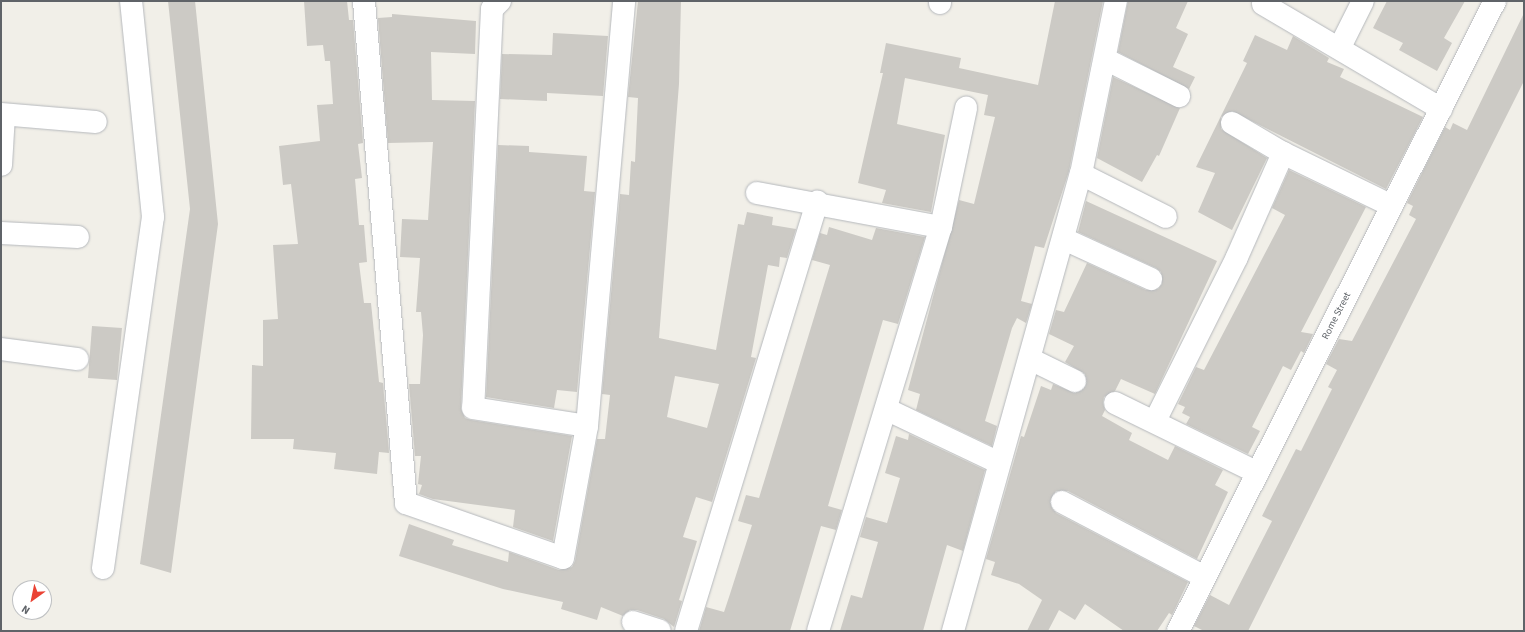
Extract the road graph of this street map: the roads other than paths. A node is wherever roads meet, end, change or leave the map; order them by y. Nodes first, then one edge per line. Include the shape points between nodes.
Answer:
1 (131, 1) edge
2 (364, 1) edge
3 (492, 1) edge
4 (500, 1) edge
5 (624, 1) edge
6 (1116, 1) edge
7 (1363, 1) edge
8 (1495, 1) edge
9 (1263, 4) dead end
10 (1340, 48) junction
11 (1105, 59) junction
12 (1179, 96) dead end
13 (966, 108) dead end
14 (1441, 109) junction
15 (3, 114) edge
16 (96, 122) dead end
17 (1232, 123) dead end
18 (1283, 153) junction
19 (1, 165) edge
20 (1081, 174) junction
21 (757, 193) dead end
22 (817, 202) junction
23 (1392, 206) junction
24 (1166, 217) dead end
25 (941, 227) junction
26 (1, 233) edge
27 (78, 238) dead end
28 (1064, 239) junction
29 (1151, 279) dead end
30 (1, 349) edge
31 (77, 359) dead end
32 (1030, 359) junction
33 (1075, 381) dead end
34 (1115, 403) dead end
35 (888, 410) junction
36 (1155, 421) junction
37 (587, 426) junction
38 (999, 463) junction
39 (1258, 473) junction
40 (1062, 502) dead end
41 (103, 568) dead end
42 (1205, 577) junction
43 (632, 622) dead end
44 (660, 631) edge
45 (686, 631) edge
46 (818, 631) edge
47 (953, 631) edge
48 (1178, 631) edge

1 - 41 street via 153,217
2 - 37 street via 406,503 563,558
3 - 4 street
4 - 37 street via 492,9 473,408
5 - 37 street
6 - 11 street
7 - 10 street
8 - 14 street, Rome Street
9 - 10 street
10 - 14 street
11 - 12 street
11 - 20 street
13 - 25 street
14 - 23 street, Rome Street
15 - 16 street
15 - 19 street
17 - 18 street
18 - 23 street
18 - 36 street via 1237,257
20 - 24 street
20 - 28 street
21 - 22 street
22 - 25 street
22 - 45 street
23 - 39 street, Rome Street
25 - 35 street
26 - 27 street
28 - 29 street
28 - 32 street
30 - 31 street
32 - 33 street
32 - 38 street
34 - 36 street
35 - 38 street
35 - 46 street
36 - 39 street
38 - 47 street
39 - 42 street, Rome Street
40 - 42 street
42 - 48 street, Rome Street
43 - 44 street

